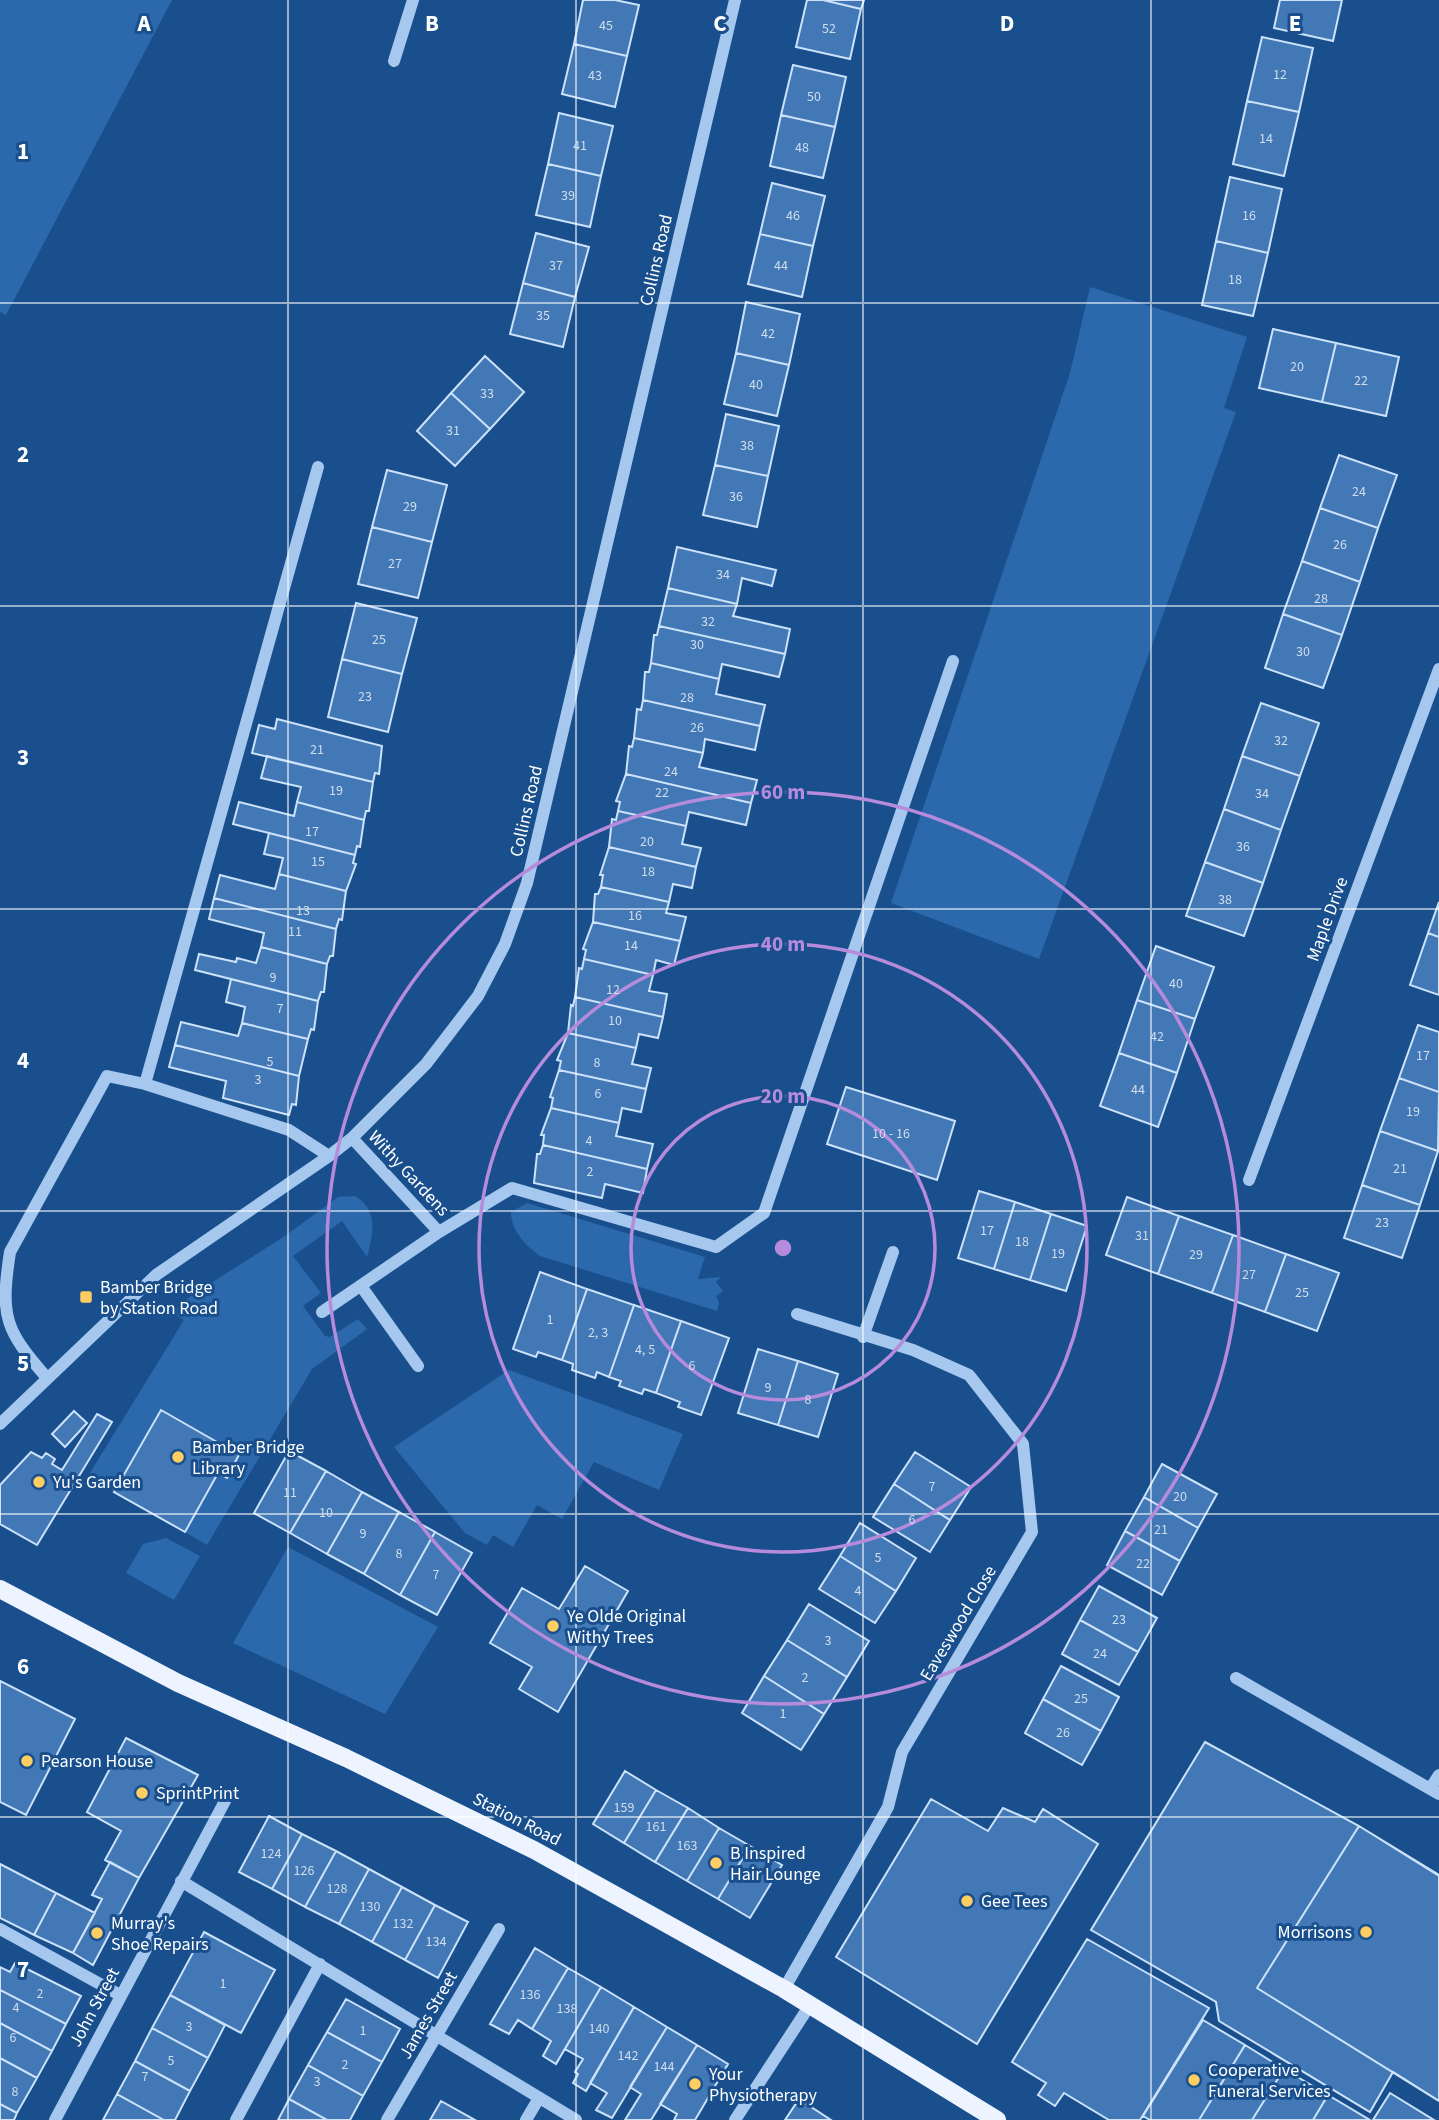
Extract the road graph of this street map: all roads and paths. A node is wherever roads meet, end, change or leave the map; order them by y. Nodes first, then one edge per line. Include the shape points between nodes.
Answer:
1 (413, 0) edge
2 (735, 0) edge
3 (394, 61) dead end
4 (318, 467) dead end
5 (953, 661) dead end
6 (1439, 669) edge
7 (145, 1084) junction
8 (352, 1138) junction
9 (329, 1156) junction
10 (1249, 1180) dead end
11 (439, 1232) junction
12 (893, 1252) dead end
13 (361, 1286) junction
14 (322, 1312) dead end
15 (797, 1314) dead end
16 (863, 1336) junction
17 (418, 1366) dead end
18 (47, 1378) junction
19 (0, 1424) edge
20 (0, 1589) edge
21 (1236, 1678) dead end
22 (1439, 1774) edge
23 (1434, 1791) edge
24 (225, 1801) dead end
25 (181, 1881) junction
26 (0, 1929) edge
27 (499, 1929) dead end
28 (320, 1964) junction
29 (784, 1989) junction
30 (120, 1995) junction
31 (810, 2005) junction
32 (436, 2035) junction
33 (539, 2098) junction
34 (55, 2120) edge
35 (236, 2120) edge
36 (387, 2120) edge
37 (526, 2120) edge
38 (576, 2120) edge
39 (735, 2120) edge
40 (997, 2120) edge

1 - 3 street
2 - 8 street, Collins Road via 527,883 505,944 478,996 426,1064
4 - 7 street
5 - 11 street, Withy Gardens via 764,1213 716,1247 512,1188
6 - 10 street, Maple Drive
7 - 9 street via 289,1130
7 - 18 street via 107,1076 10,1252 2,1282 2,1315 16,1342
8 - 9 street, Collins Road
8 - 11 street, Withy Gardens
9 - 18 street, Collins Road via 156,1275
11 - 13 street, Withy Gardens
12 - 16 street
13 - 14 street, Withy Gardens
13 - 17 street
15 - 16 street, Eaveswood Close
16 - 29 street, Eaveswood Close via 913,1350 970,1375 1023,1444 1032,1532 902,1752 888,1807
18 - 19 street, Collins Road
20 - 29 main road, Station Road via 178,1682 534,1850
21 - 23 street
22 - 23 street
24 - 25 street, John Street
25 - 28 street
25 - 30 street, John Street
26 - 30 street
27 - 32 street, James Street
28 - 32 street
28 - 35 street
29 - 31 main road, Station Road
30 - 34 street, John Street
31 - 39 street
31 - 40 main road, Station Road
32 - 33 street
32 - 36 street, James Street
33 - 37 street
33 - 38 street

